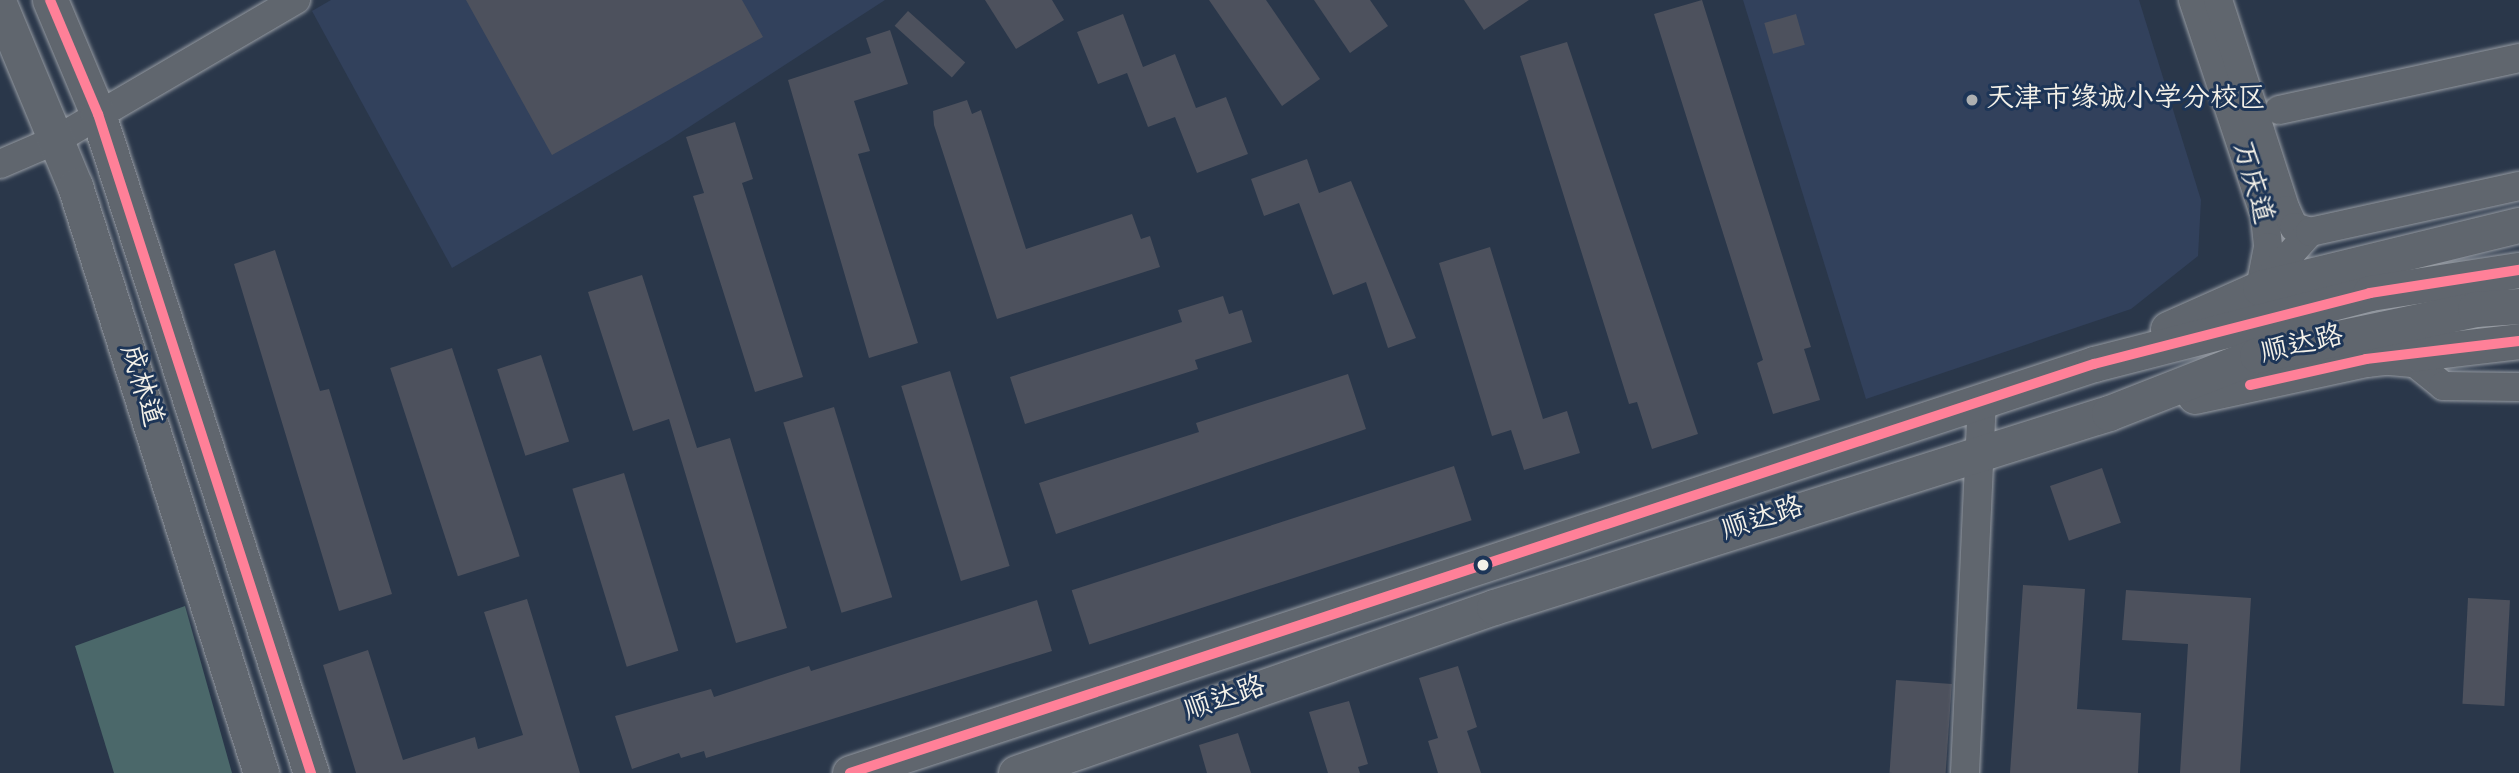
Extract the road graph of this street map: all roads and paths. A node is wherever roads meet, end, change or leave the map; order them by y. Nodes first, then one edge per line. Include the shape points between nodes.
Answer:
1 (50, 0) edge
2 (296, 0) edge
3 (2193, 0) edge
4 (2218, 0) edge
5 (0, 6) edge
6 (2519, 58) edge
7 (2279, 110) dead end
8 (98, 114) junction
9 (56, 140) junction
10 (0, 164) edge
11 (2519, 186) edge
12 (2519, 225) edge
13 (2310, 232) junction
14 (2509, 268) edge
15 (2260, 288) junction
16 (2519, 306) edge
17 (2252, 340) junction
18 (2519, 341) edge
19 (2366, 359) junction
20 (2094, 364) junction
21 (2519, 387) edge
22 (1982, 399) junction
23 (2109, 413) junction
24 (1983, 449) junction
25 (261, 773) edge
26 (311, 773) edge
27 (850, 773) edge
28 (1016, 773) edge
29 (1965, 773) edge

1 - 8 main road, 成林道
2 - 8 street
3 - 15 street, 万庆道 via 2264,217 2268,247
4 - 13 street, 万庆道 via 2286,209 2294,227
5 - 9 main road, 成林道
6 - 7 street
8 - 9 street
8 - 26 main road, 成林道
9 - 10 street
9 - 25 main road, 成林道
11 - 13 street
12 - 15 main road
13 - 15 street
14 - 17 main road, 顺达路
15 - 20 main road
16 - 17 main road, 顺达路
17 - 20 main road, 顺达路
17 - 23 main road, 顺达路
18 - 19 main road
19 - 21 street via 2415,363 2443,386 2463,390
19 - 23 main road
20 - 22 main road, 顺达路
22 - 24 street
22 - 27 main road, 顺达路
23 - 24 main road, 顺达路
24 - 28 main road, 顺达路 via 1494,607
24 - 29 street

